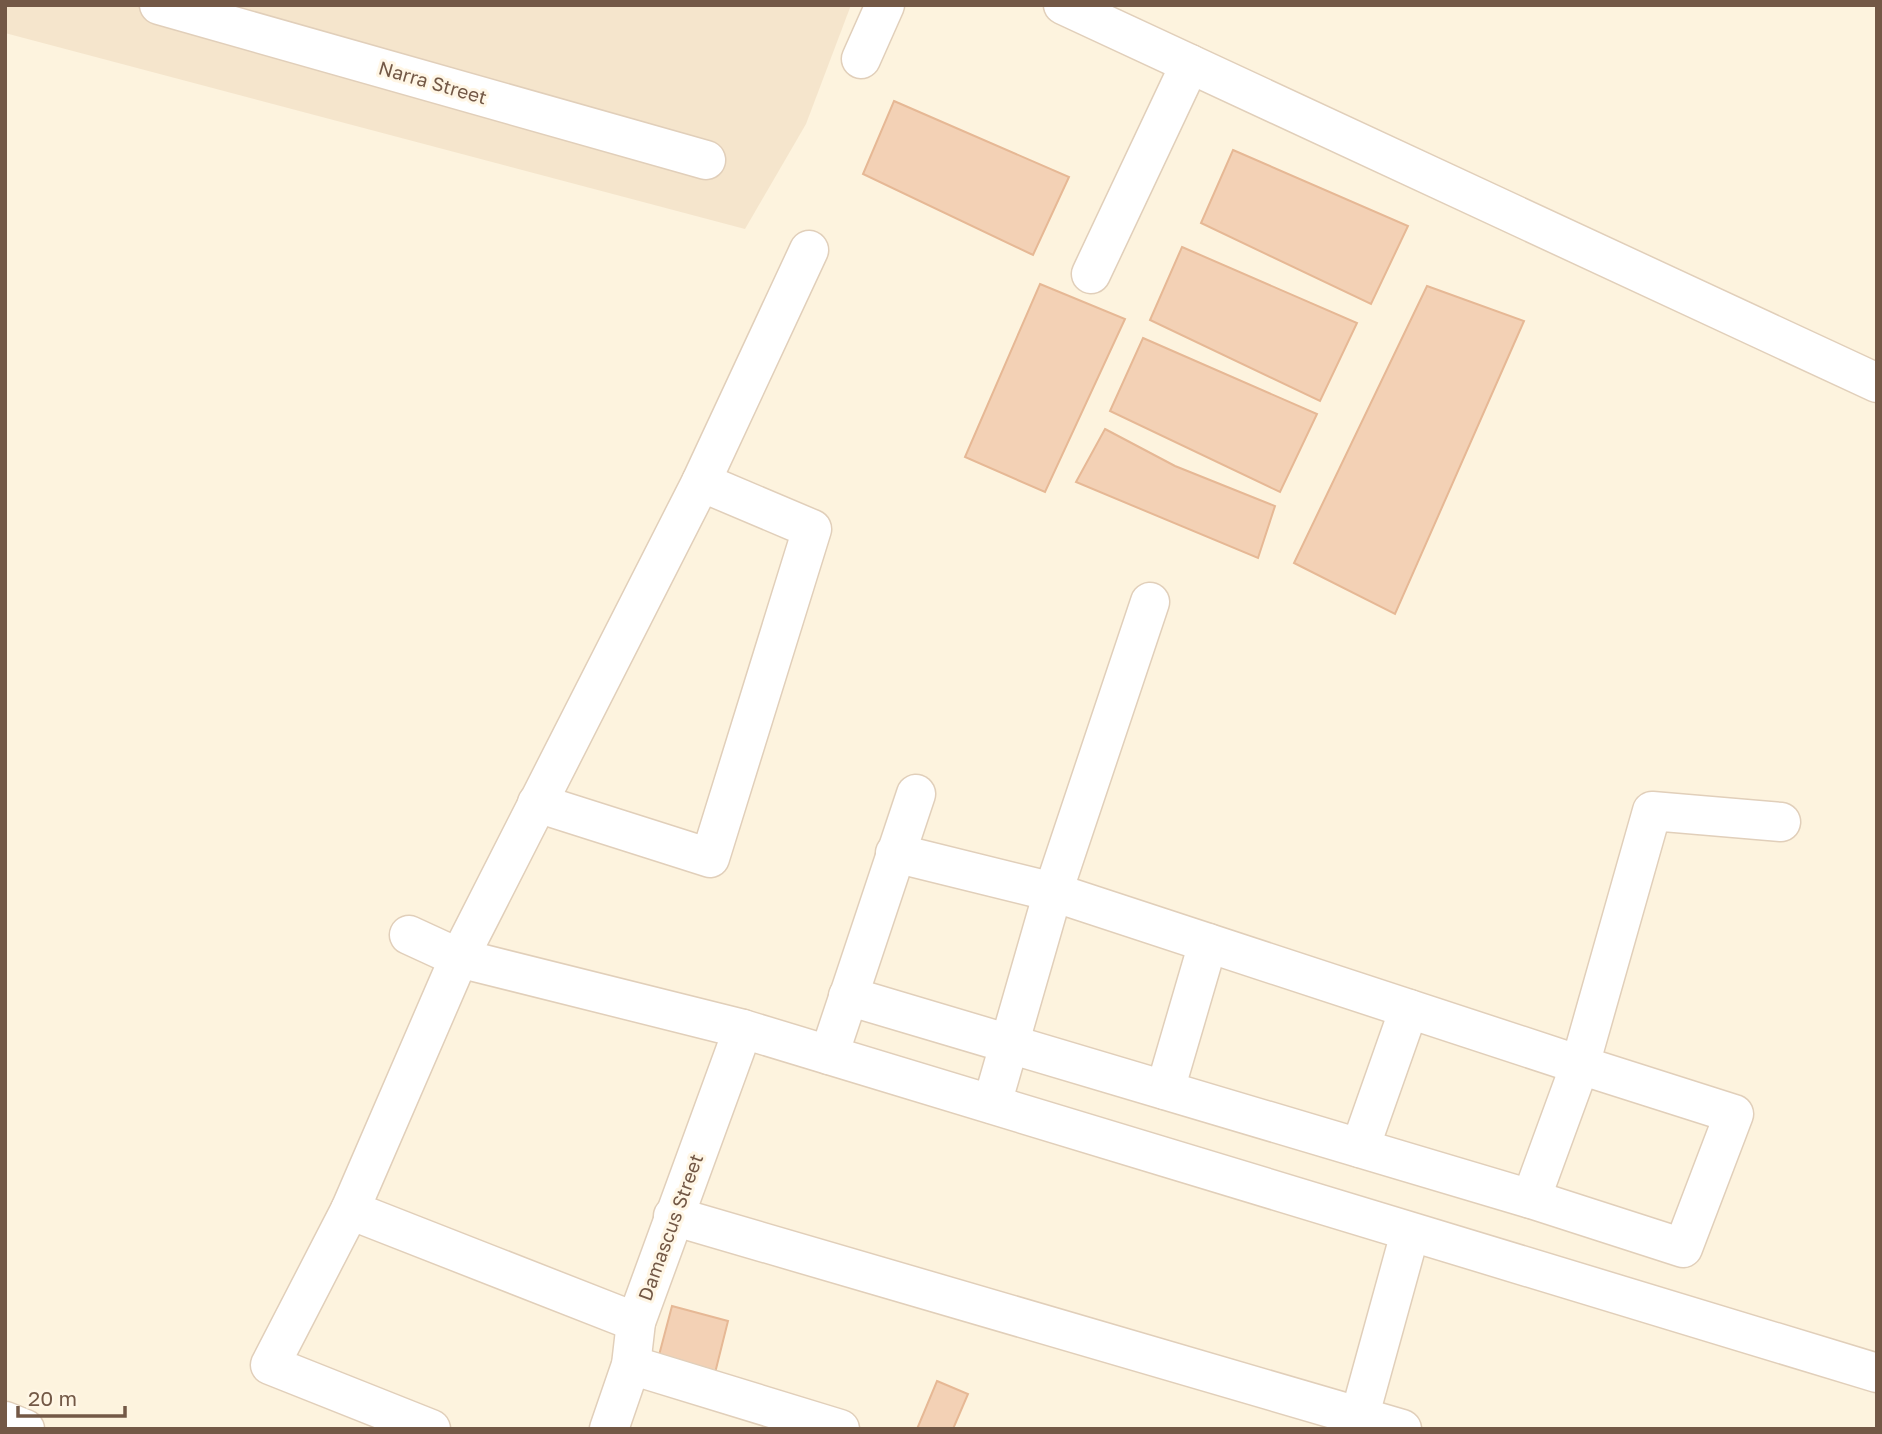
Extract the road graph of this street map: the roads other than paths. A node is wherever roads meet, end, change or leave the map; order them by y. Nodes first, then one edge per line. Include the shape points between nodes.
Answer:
1 (159, 5) edge
2 (885, 5) edge
3 (1063, 5) edge
4 (242, 16) edge
5 (861, 59) dead end
6 (1190, 64) junction
7 (706, 160) dead end
8 (809, 250) dead end
9 (1091, 274) dead end
10 (1877, 383) edge
11 (701, 482) junction
12 (1150, 602) dead end
13 (916, 794) dead end
14 (537, 803) junction
15 (1781, 822) dead end
16 (895, 853) junction
17 (1053, 892) junction
18 (409, 935) dead end
19 (1208, 943) junction
20 (460, 958) junction
21 (848, 996) junction
22 (1409, 1009) junction
23 (743, 1029) junction
24 (1010, 1044) junction
25 (829, 1055) junction
26 (1580, 1065) junction
27 (1164, 1090) junction
28 (992, 1104) junction
29 (1360, 1148) junction
30 (1531, 1199) junction
31 (350, 1210) junction
32 (673, 1216) junction
33 (1410, 1233) junction
34 (636, 1322) junction
35 (631, 1365) junction
36 (1877, 1373) edge
37 (5, 1421) edge
38 (1358, 1422) edge
39 (25, 1429) edge
40 (431, 1429) edge
41 (609, 1429) edge
42 (840, 1429) edge
43 (1402, 1429) edge

1 - 4 street, Narra Street
2 - 5 street
3 - 6 street
4 - 7 street, Narra Street
6 - 9 street
6 - 10 street
8 - 11 street
11 - 14 street
11 - 14 street via 812,529 710,858
12 - 17 street
13 - 16 street
14 - 20 street
15 - 26 street via 1651,811
16 - 17 street
16 - 21 street
17 - 19 street
17 - 24 street
18 - 20 street
19 - 22 street
19 - 27 street
20 - 23 street
20 - 31 street
21 - 24 street
21 - 25 street
22 - 26 street
22 - 29 street
23 - 25 street
23 - 32 street, Damascus Street
24 - 27 street
24 - 28 street
25 - 28 street
26 - 30 street
26 - 30 street via 1734,1114 1683,1248
27 - 29 street
28 - 33 street
29 - 30 street
31 - 34 street
31 - 40 street via 270,1365
32 - 34 street, Damascus Street
32 - 38 street
33 - 36 street
33 - 38 street
34 - 35 street, Damascus Street
35 - 41 street, Damascus Street
35 - 42 street
37 - 39 street
38 - 43 street

